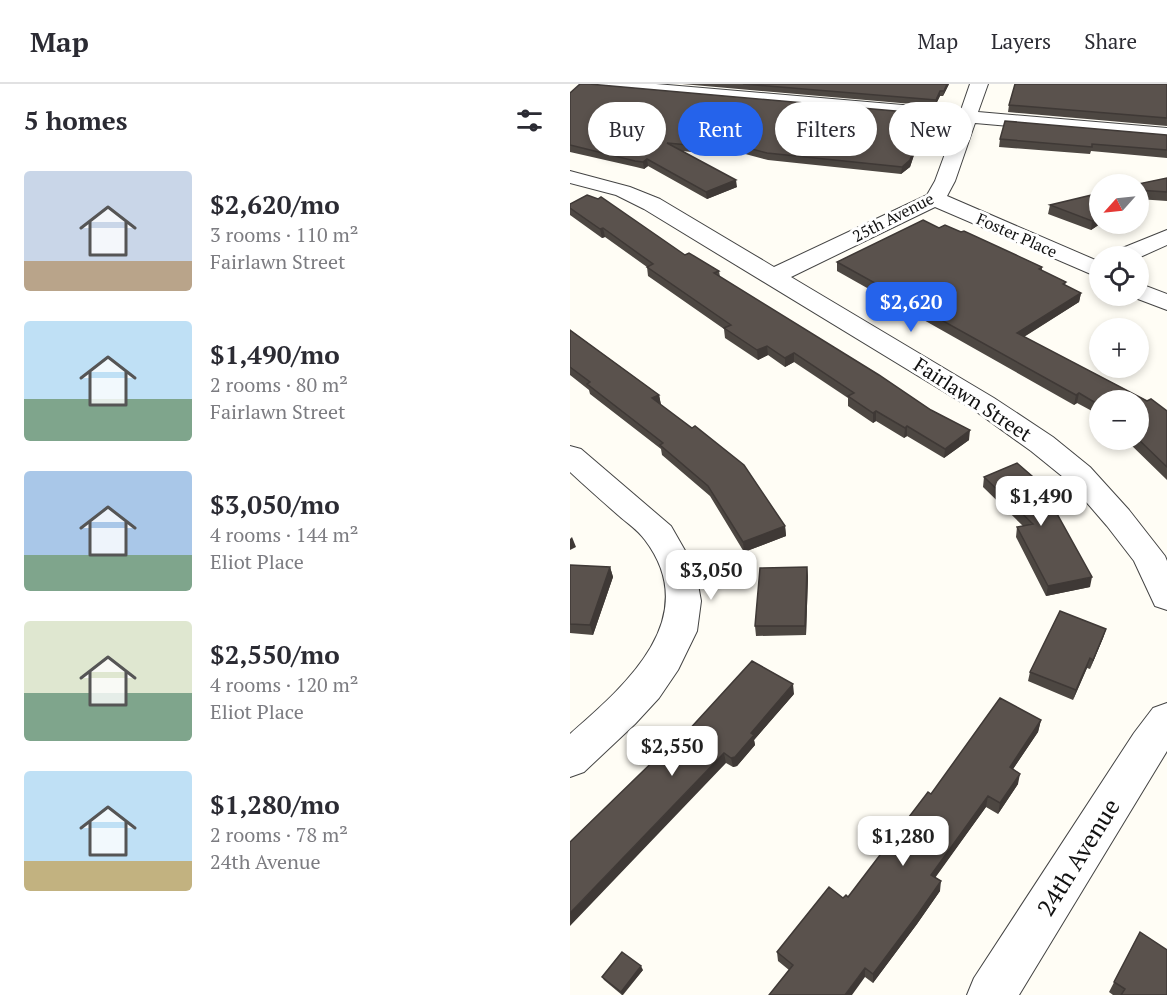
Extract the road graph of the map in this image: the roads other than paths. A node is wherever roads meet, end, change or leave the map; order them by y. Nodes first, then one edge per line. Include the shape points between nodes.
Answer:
1 (597, 84) edge
2 (979, 84) edge
3 (972, 106) edge
4 (889, 109) edge
5 (972, 116) edge
6 (1167, 134) edge
7 (954, 156) edge
8 (570, 177) edge
9 (935, 199) junction
10 (1167, 237) edge
11 (1146, 246) edge
12 (1089, 267) edge
13 (774, 276) junction
14 (1149, 295) edge
15 (1167, 303) edge
16 (570, 456) edge
17 (1167, 597) edge
18 (1167, 720) edge
19 (573, 756) edge
20 (991, 995) edge

1 - 4 street
2 - 3 street, 25th Avenue
5 - 6 street
7 - 9 street, 25th Avenue
8 - 13 street, Fairlawn Street via 639,197
9 - 12 street, Foster Place
9 - 13 street, 25th Avenue
10 - 11 street
13 - 17 street, Fairlawn Street via 984,404 1079,474 1148,556
14 - 15 street
16 - 19 street via 657,532 677,561 685,593 681,626 662,666 614,720
18 - 20 street, 24th Avenue

